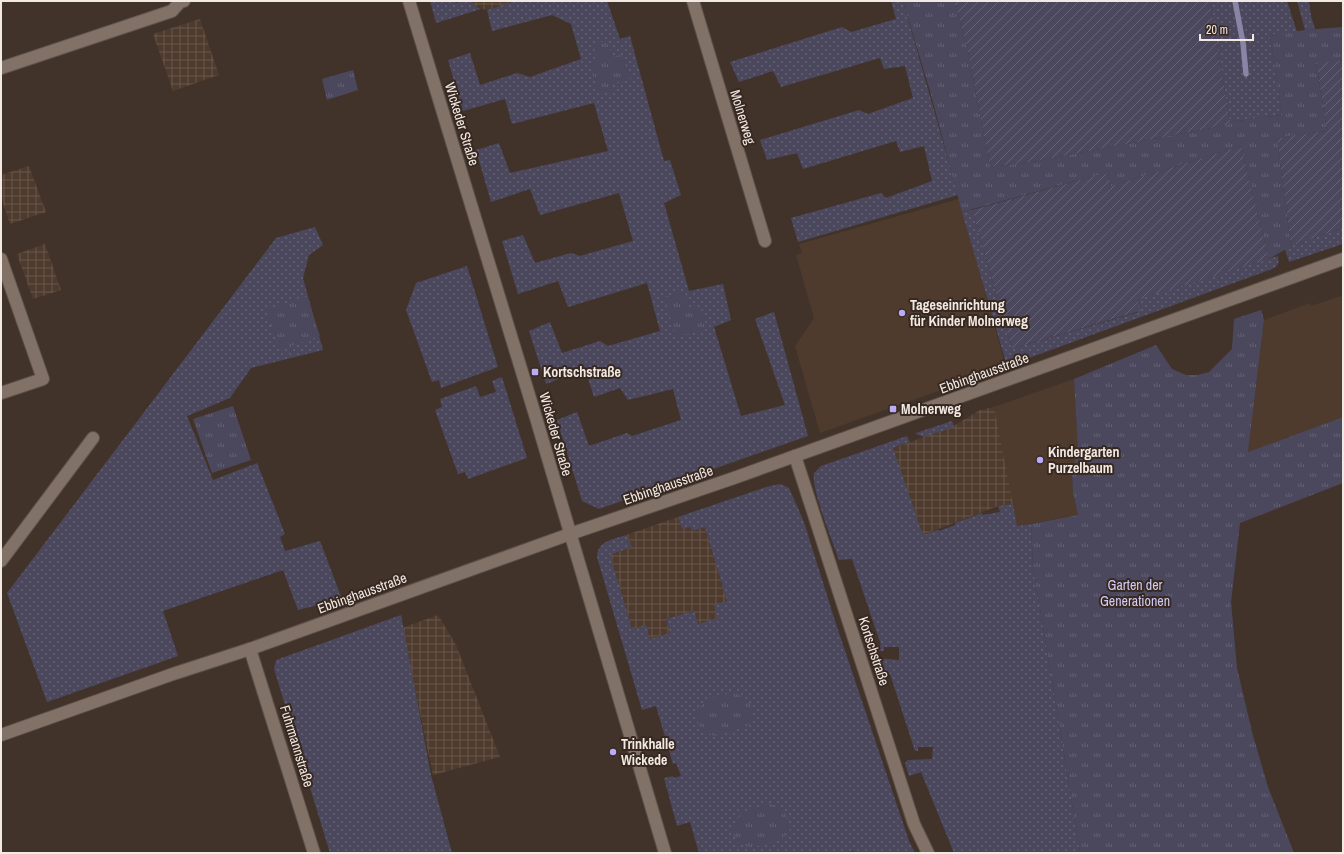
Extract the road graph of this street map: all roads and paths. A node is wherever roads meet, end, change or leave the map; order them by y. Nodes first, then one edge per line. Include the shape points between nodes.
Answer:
1 (184, 1) edge
2 (409, 1) edge
3 (693, 1) edge
4 (1, 68) edge
5 (765, 241) dead end
6 (1, 259) edge
7 (1343, 259) edge
8 (1, 393) edge
9 (93, 438) dead end
10 (795, 456) junction
11 (570, 534) junction
12 (1, 561) edge
13 (250, 649) junction
14 (1, 735) edge
15 (314, 853) edge
16 (665, 853) edge
17 (928, 853) edge

1 - 4 street via 172,11
2 - 11 street, Wickeder Straße
3 - 5 street, Molnerweg
6 - 8 street via 43,379
7 - 10 street, Ebbinghausstraße
9 - 12 street
10 - 11 street, Ebbinghausstraße
10 - 17 street, Kortschstraße via 914,824
11 - 13 street, Ebbinghausstraße
11 - 16 street, Wickeder Straße
13 - 14 street, Ebbinghausstraße
13 - 15 street, Fuhrmannstraße

